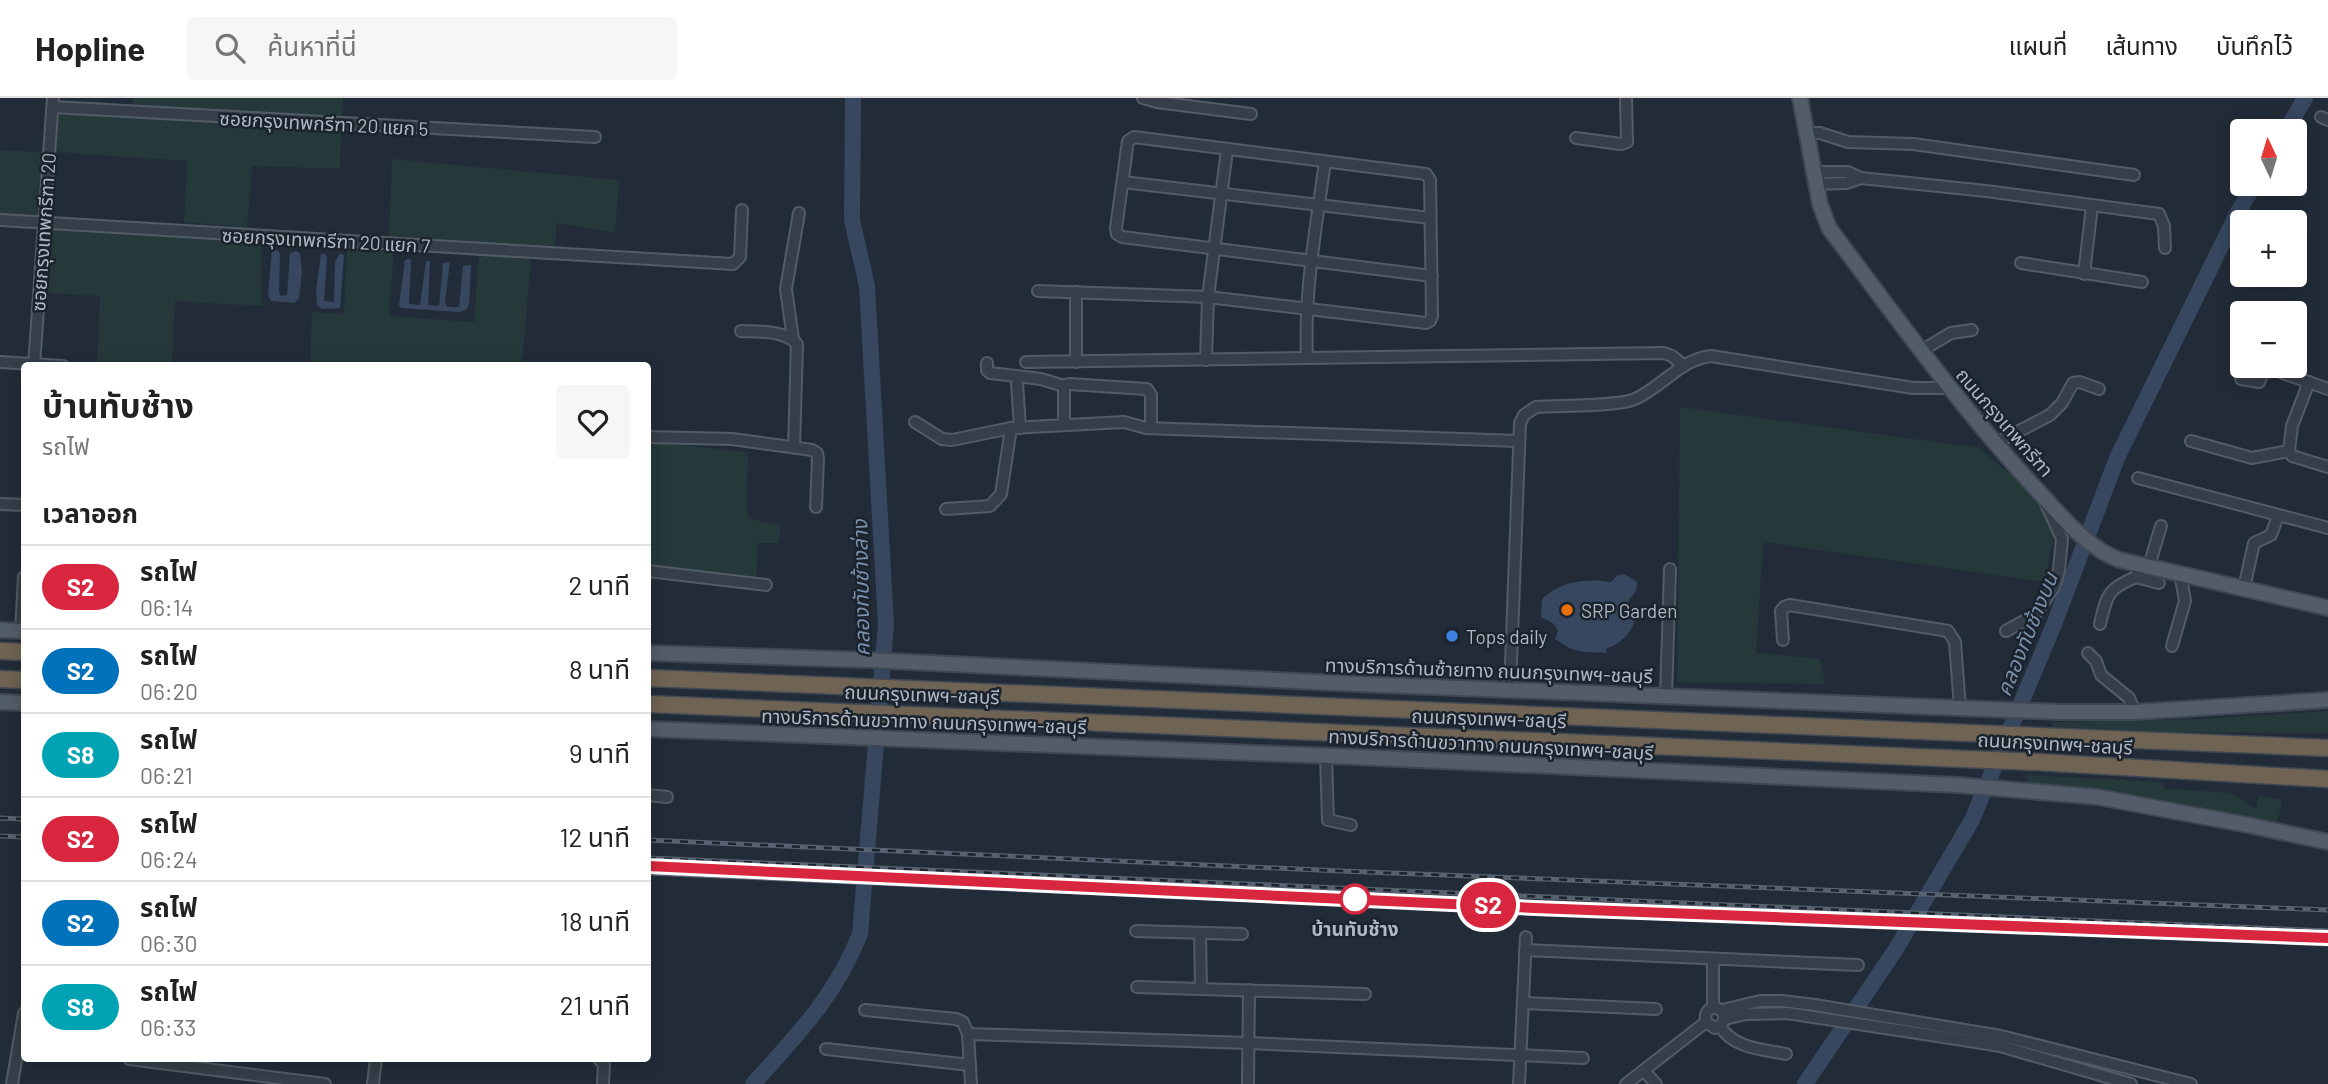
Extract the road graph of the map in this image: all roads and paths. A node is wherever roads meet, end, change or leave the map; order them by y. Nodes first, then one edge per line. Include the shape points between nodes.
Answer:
1 (1143, 98) edge
2 (1626, 98) edge
3 (1800, 98) edge
4 (53, 102) edge
5 (1251, 114) dead end
6 (1806, 133) junction
7 (595, 136) dead end
8 (1576, 138) dead end
9 (1227, 150) junction
10 (1325, 162) junction
11 (2134, 175) dead end
12 (1815, 178) junction
13 (1123, 182) junction
14 (1221, 195) junction
15 (1319, 206) junction
16 (2092, 206) junction
17 (742, 211) dead end
18 (799, 213) dead end
19 (1430, 218) junction
20 (0, 220) edge
21 (44, 223) junction
22 (1214, 248) junction
23 (2165, 248) dead end
24 (1311, 260) junction
25 (2021, 263) dead end
26 (2084, 274) junction
27 (1432, 276) junction
28 (2143, 282) dead end
29 (1038, 291) dead end
30 (1076, 292) junction
31 (1208, 297) junction
32 (1307, 309) junction
33 (741, 331) dead end
34 (1972, 331) dead end
35 (793, 339) junction
36 (1921, 351) junction
37 (1307, 358) junction
38 (1206, 360) junction
39 (0, 362) edge
40 (34, 362) edge
41 (1026, 362) dead end
42 (1076, 362) junction
43 (987, 363) dead end
44 (21, 364) edge
45 (1684, 366) junction
46 (2260, 378) edge
47 (2298, 378) edge
48 (2241, 379) dead end
49 (2309, 382) junction
50 (1017, 383) dead end
51 (1064, 386) junction
52 (1948, 388) junction
53 (2099, 389) dead end
54 (2328, 389) edge
55 (915, 422) dead end
56 (1064, 425) junction
57 (1015, 428) junction
58 (1151, 428) junction
59 (651, 437) edge
60 (1519, 441) junction
61 (2191, 441) dead end
62 (1994, 444) junction
63 (794, 447) junction
64 (2289, 452) junction
65 (2328, 467) edge
66 (2137, 478) dead end
67 (2044, 498) junction
68 (0, 503) edge
69 (21, 505) edge
70 (816, 507) dead end
71 (946, 509) dead end
72 (2278, 516) junction
73 (2161, 526) dead end
74 (2328, 528) edge
75 (1670, 569) dead end
76 (2142, 569) junction
77 (651, 571) edge
78 (2180, 573) junction
79 (2159, 583) dead end
80 (766, 585) dead end
81 (2244, 588) junction
82 (2328, 608) edge
83 (2100, 624) dead end
84 (0, 630) edge
85 (21, 631) edge
86 (2006, 631) dead end
87 (1783, 640) dead end
88 (2172, 646) dead end
89 (0, 651) edge
90 (21, 652) edge
91 (651, 653) edge
92 (2088, 653) dead end
93 (651, 678) edge
94 (0, 679) edge
95 (21, 680) edge
96 (1510, 690) junction
97 (1667, 697) junction
98 (2328, 699) edge
99 (0, 702) edge
100 (21, 703) edge
101 (651, 704) edge
102 (1960, 708) junction
103 (2135, 712) junction
104 (651, 729) edge
105 (2328, 748) edge
106 (1326, 756) junction
107 (2328, 779) edge
108 (651, 795) edge
109 (667, 797) dead end
110 (1351, 825) dead end
111 (2328, 842) edge
112 (1136, 931) dead end
113 (1200, 933) junction
114 (1242, 934) dead end
115 (1526, 937) dead end
116 (1525, 950) junction
117 (1713, 958) junction
118 (1858, 965) dead end
119 (1137, 987) dead end
120 (1201, 989) junction
121 (1249, 990) junction
122 (1365, 994) dead end
123 (1523, 1003) junction
124 (1656, 1009) dead end
125 (865, 1010) dead end
126 (1814, 1010) junction
127 (1720, 1016) junction
128 (1706, 1022) junction
129 (968, 1034) junction
130 (1978, 1037) junction
131 (1249, 1043) junction
132 (21, 1049) edge
133 (826, 1049) dead end
134 (1520, 1054) junction
135 (1786, 1054) dead end
136 (1583, 1058) dead end
137 (153, 1062) edge
138 (376, 1062) edge
139 (603, 1062) edge
140 (970, 1065) junction
141 (1644, 1072) junction
142 (2138, 1078) edge
143 (12, 1084) edge
144 (325, 1084) edge
145 (373, 1084) edge
146 (603, 1084) edge
147 (971, 1084) edge
148 (1248, 1084) edge
149 (1520, 1084) edge
150 (1626, 1084) edge
151 (1656, 1084) edge
152 (2131, 1084) edge
153 (2190, 1084) edge

1 - 5 street
2 - 8 street via 1627,142
3 - 6 main road, ถนนกรุงเทพกรีฑา
4 - 7 street, ซอยกรุงเทพกรีฑา 20 แยก 5
4 - 21 street, ซอยกรุงเทพกรีฑา 20
6 - 11 street via 1848,142 1913,144
6 - 12 main road, ถนนกรุงเทพกรีฑา
9 - 10 street
9 - 13 street via 1130,138
9 - 14 street
10 - 15 street
10 - 19 street via 1426,174
12 - 16 street via 1846,183 1861,178
12 - 36 main road, ถนนกรุงเทพกรีฑา via 1829,228
13 - 14 street
13 - 22 street via 1117,234
14 - 15 street
14 - 22 street
15 - 19 street
15 - 24 street
16 - 23 street via 2159,214
16 - 26 street
17 - 21 street, ซอยกรุงเทพกรีฑา 20 แยก 7 via 740,257 733,264
18 - 35 street via 786,289
19 - 27 street
20 - 21 street, ซอยกรุงเทพกรีฑา 20 แยก 7
21 - 40 street, ซอยกรุงเทพกรีฑา 20
22 - 24 street
22 - 31 street
24 - 27 street
24 - 32 street
25 - 26 street
26 - 28 street
27 - 32 street via 1432,316 1426,323
29 - 30 street
30 - 31 street
30 - 42 street
31 - 32 street
31 - 38 street
32 - 37 street
33 - 35 street
34 - 36 street via 1951,332
35 - 63 street via 799,351
36 - 52 main road, ถนนกรุงเทพกรีฑา
37 - 38 street
37 - 45 street via 1664,353
38 - 42 street
39 - 44 street
41 - 42 street
43 - 51 street via 990,373
45 - 52 street via 1711,356 1913,388
45 - 60 street via 1633,400 1536,407 1524,415
46 - 48 street via 2259,382
47 - 49 street
49 - 54 street
49 - 64 street via 2292,426
50 - 57 street
51 - 56 street
51 - 58 street via 1147,389 1152,395
52 - 62 main road, ถนนกรุงเทพกรีฑา
53 - 62 street via 2073,383 2050,415
55 - 57 street via 952,440
56 - 57 street
56 - 58 street via 1124,422
57 - 71 street via 1001,494 995,502
58 - 60 street
59 - 63 street via 732,439
60 - 96 street
61 - 64 street via 2252,458
62 - 67 main road, ถนนกรุงเทพกรีฑา
63 - 70 street via 817,453
64 - 65 street
66 - 72 street
67 - 76 main road, ถนนกรุงเทพกรีฑา via 2067,523 2110,556
67 - 86 street via 2062,539 2059,570 2054,587 2035,615
68 - 69 street
72 - 74 street
72 - 81 street via 2272,536 2255,543
73 - 76 street
75 - 97 street
76 - 78 main road, ถนนกรุงเทพกรีฑา
76 - 79 street
76 - 83 street via 2110,592
77 - 80 street
78 - 81 main road, ถนนกรุงเทพกรีฑา
78 - 88 street via 2185,601
81 - 82 main road, ถนนกรุงเทพกรีฑา
84 - 85 main road
87 - 102 street via 1781,611 1790,605 1948,631 1955,642
89 - 90 highway
91 - 96 main road, ทางบริการด้านซ้ายทาง ถนนกรุงเทพฯ-ชลบุรี
92 - 103 street via 2101,675 2129,698
93 - 105 highway, ถนนกรุงเทพฯ-ชลบุรี
94 - 95 highway
96 - 97 main road, ทางบริการด้านซ้ายทาง ถนนกรุงเทพฯ-ชลบุรี
97 - 102 main road, ทางบริการด้านซ้ายทาง ถนนกรุงเทพฯ-ชลบุรี
98 - 103 main road, ทางบริการด้านซ้ายทาง ถนนกรุงเทพฯ-ชลบุรี
99 - 100 main road
101 - 107 highway, ถนนกรุงเทพฯ-ชลบุรี via 2037,762
102 - 103 main road, ทางบริการด้านซ้ายทาง ถนนกรุงเทพฯ-ชลบุรี
104 - 106 main road, ทางบริการด้านขวาทาง ถนนกรุงเทพฯ-ชลบุรี
106 - 110 street via 1328,820
106 - 111 main road, ทางบริการด้านขวาทาง ถนนกรุงเทพฯ-ชลบุรี via 2019,790 2098,797
108 - 109 street
112 - 113 street
113 - 114 street
113 - 120 street
115 - 116 street
116 - 117 street
116 - 123 street
117 - 118 street
117 - 127 street
119 - 120 street
120 - 121 street
121 - 122 street
121 - 131 street
123 - 124 street
123 - 134 street
125 - 129 street via 956,1019 963,1022
126 - 127 street via 1782,1001 1760,1001
126 - 130 street via 1833,1007
126 - 130 street via 1827,1018 1899,1031
127 - 128 street via 1715,1028
127 - 128 street via 1707,1010
127 - 135 street via 1730,1039 1738,1044
128 - 141 street
129 - 131 street
129 - 140 street
130 - 142 street
130 - 152 street
131 - 134 street
131 - 148 street
132 - 143 street
133 - 140 street
134 - 136 street
134 - 149 street
137 - 144 street
138 - 145 street
139 - 146 street
140 - 147 street
141 - 150 street
141 - 151 street
142 - 153 street

